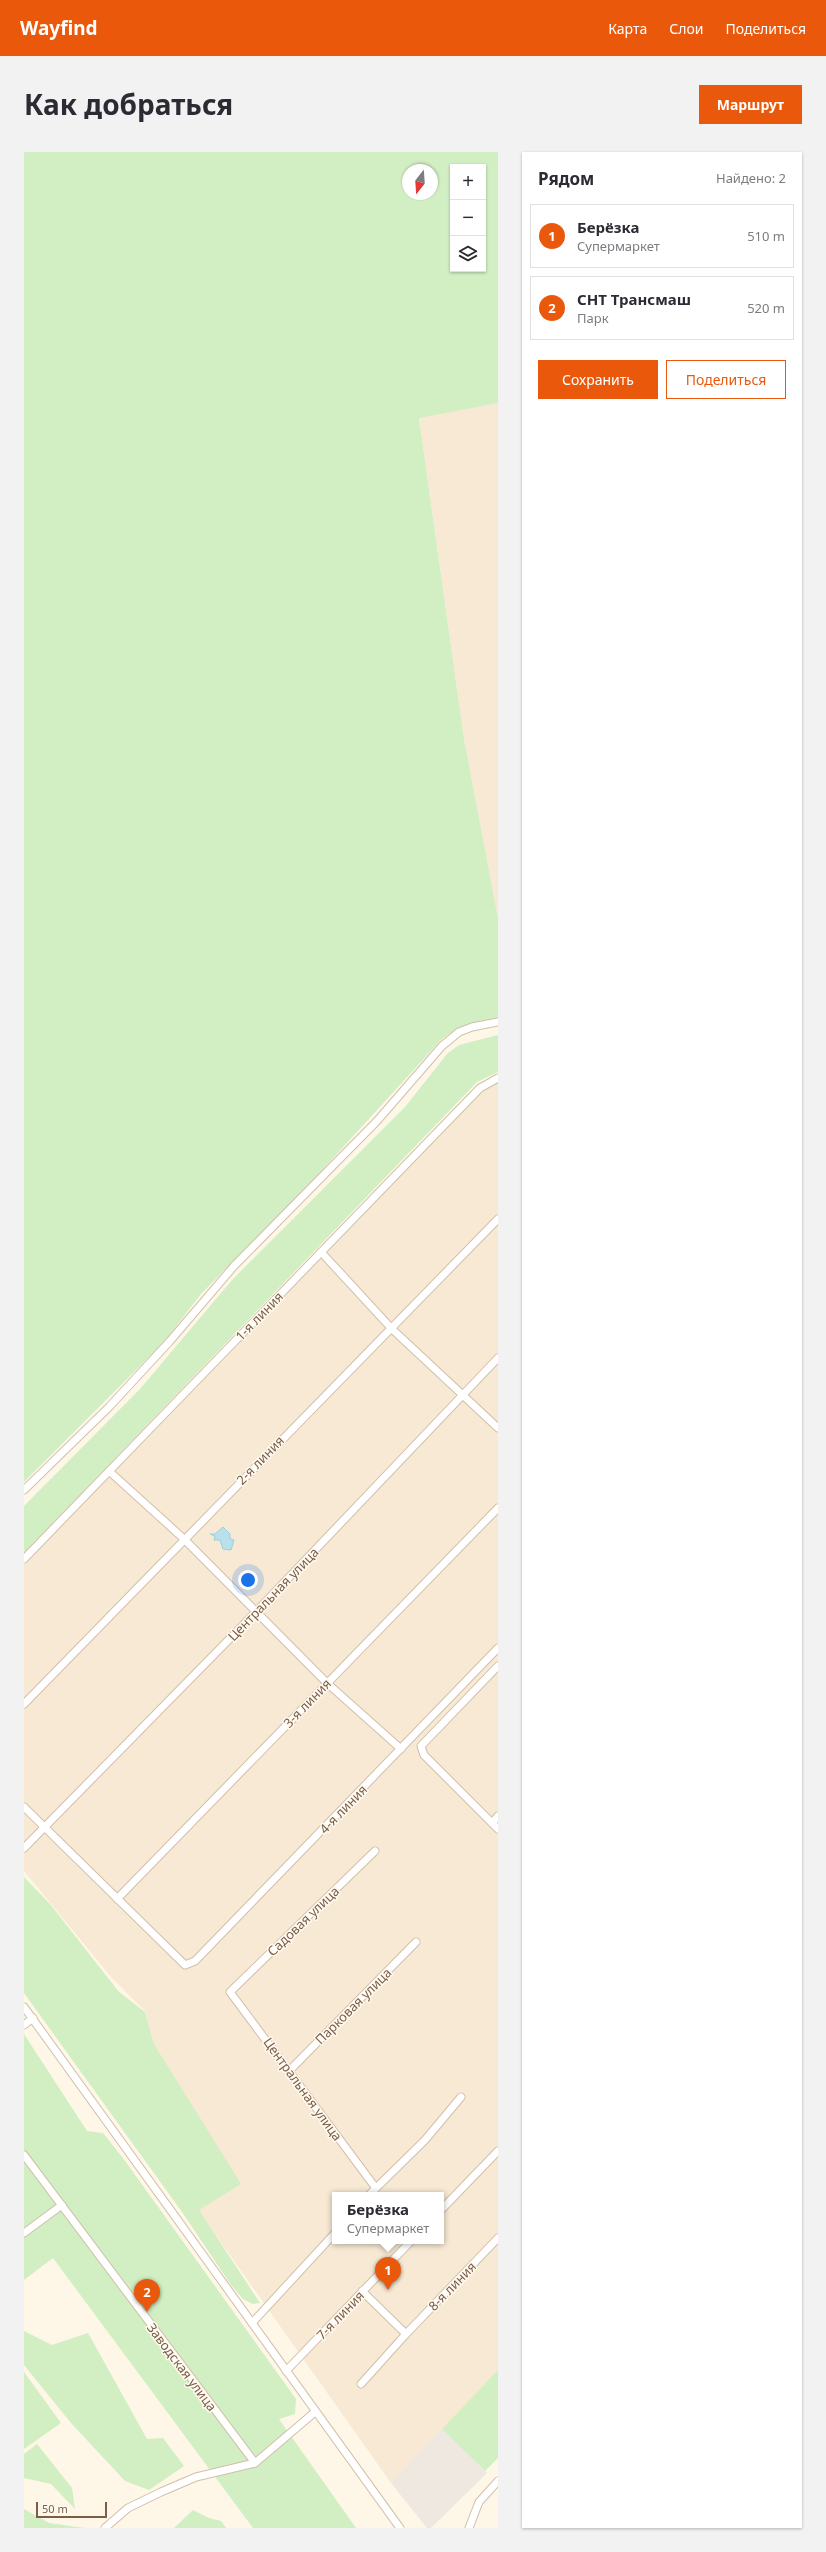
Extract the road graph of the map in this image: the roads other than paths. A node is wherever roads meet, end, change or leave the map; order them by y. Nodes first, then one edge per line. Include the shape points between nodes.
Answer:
1 (498, 1022) edge
2 (498, 1078) edge
3 (498, 1218) edge
4 (321, 1252) junction
5 (392, 1329) junction
6 (498, 1358) edge
7 (463, 1393) junction
8 (498, 1428) edge
9 (109, 1471) junction
10 (24, 1490) edge
11 (498, 1508) edge
12 (184, 1539) junction
13 (24, 1559) edge
14 (255, 1613) junction
15 (498, 1648) edge
16 (498, 1666) edge
17 (327, 1683) junction
18 (24, 1704) edge
19 (401, 1749) junction
20 (24, 1807) edge
21 (498, 1816) edge
22 (492, 1823) junction
23 (44, 1827) junction
24 (498, 1829) edge
25 (24, 1848) edge
26 (375, 1851) dead end
27 (117, 1900) junction
28 (416, 1942) dead end
29 (230, 1992) joint
30 (24, 2007) edge
31 (33, 2018) junction
32 (24, 2025) edge
33 (290, 2070) junction
34 (461, 2097) dead end
35 (498, 2150) edge
36 (24, 2156) edge
37 (376, 2188) junction
38 (372, 2192) edge
39 (62, 2206) junction
40 (444, 2207) edge
41 (24, 2233) edge
42 (332, 2236) edge
43 (498, 2238) edge
44 (408, 2244) edge
45 (362, 2291) junction
46 (252, 2323) junction
47 (406, 2334) junction
48 (286, 2371) junction
49 (361, 2384) dead end
50 (315, 2412) junction
51 (255, 2463) junction
52 (498, 2481) edge
53 (105, 2528) edge
54 (400, 2528) edge
55 (469, 2528) edge

1 - 10 street via 458,1032 442,1046 377,1121 234,1266 109,1407
2 - 4 street, 1-я линия via 480,1088
3 - 5 street, 2-я линия
4 - 5 street
4 - 9 street, 1-я линия
5 - 7 street
5 - 12 street, 2-я линия
6 - 7 street, Центральная улица
7 - 8 street
7 - 14 street, Центральная улица
9 - 12 street
9 - 13 street, 1-я линия
11 - 17 street, 3-я линия
12 - 14 street
12 - 18 street, 2-я линия
14 - 17 street
14 - 23 street, Центральная улица
15 - 19 street, 4-я линия
16 - 22 street via 421,1746 424,1755
17 - 19 street
17 - 27 street, 3-я линия
19 - 27 street, 4-я линия via 195,1961 185,1964
20 - 23 street
21 - 22 street
22 - 24 street
23 - 25 street, Центральная улица
23 - 27 street
26 - 29 street, Садовая улица
28 - 33 street, Парковая улица
29 - 33 street, Центральная улица
30 - 31 street
31 - 32 street
31 - 46 street
33 - 37 street, Центральная улица
34 - 37 street via 425,2140
35 - 40 street
36 - 39 street, Заводская улица
37 - 38 street
39 - 41 street
39 - 51 street, Заводская улица
42 - 46 street
43 - 47 street, 8-я линия
44 - 45 street, 7-я линия
45 - 47 street
45 - 48 street, 7-я линия
46 - 48 street
47 - 49 street, 8-я линия
48 - 50 street
50 - 51 street
50 - 54 street
51 - 53 street via 196,2477 161,2492 128,2508
52 - 55 street via 479,2502

